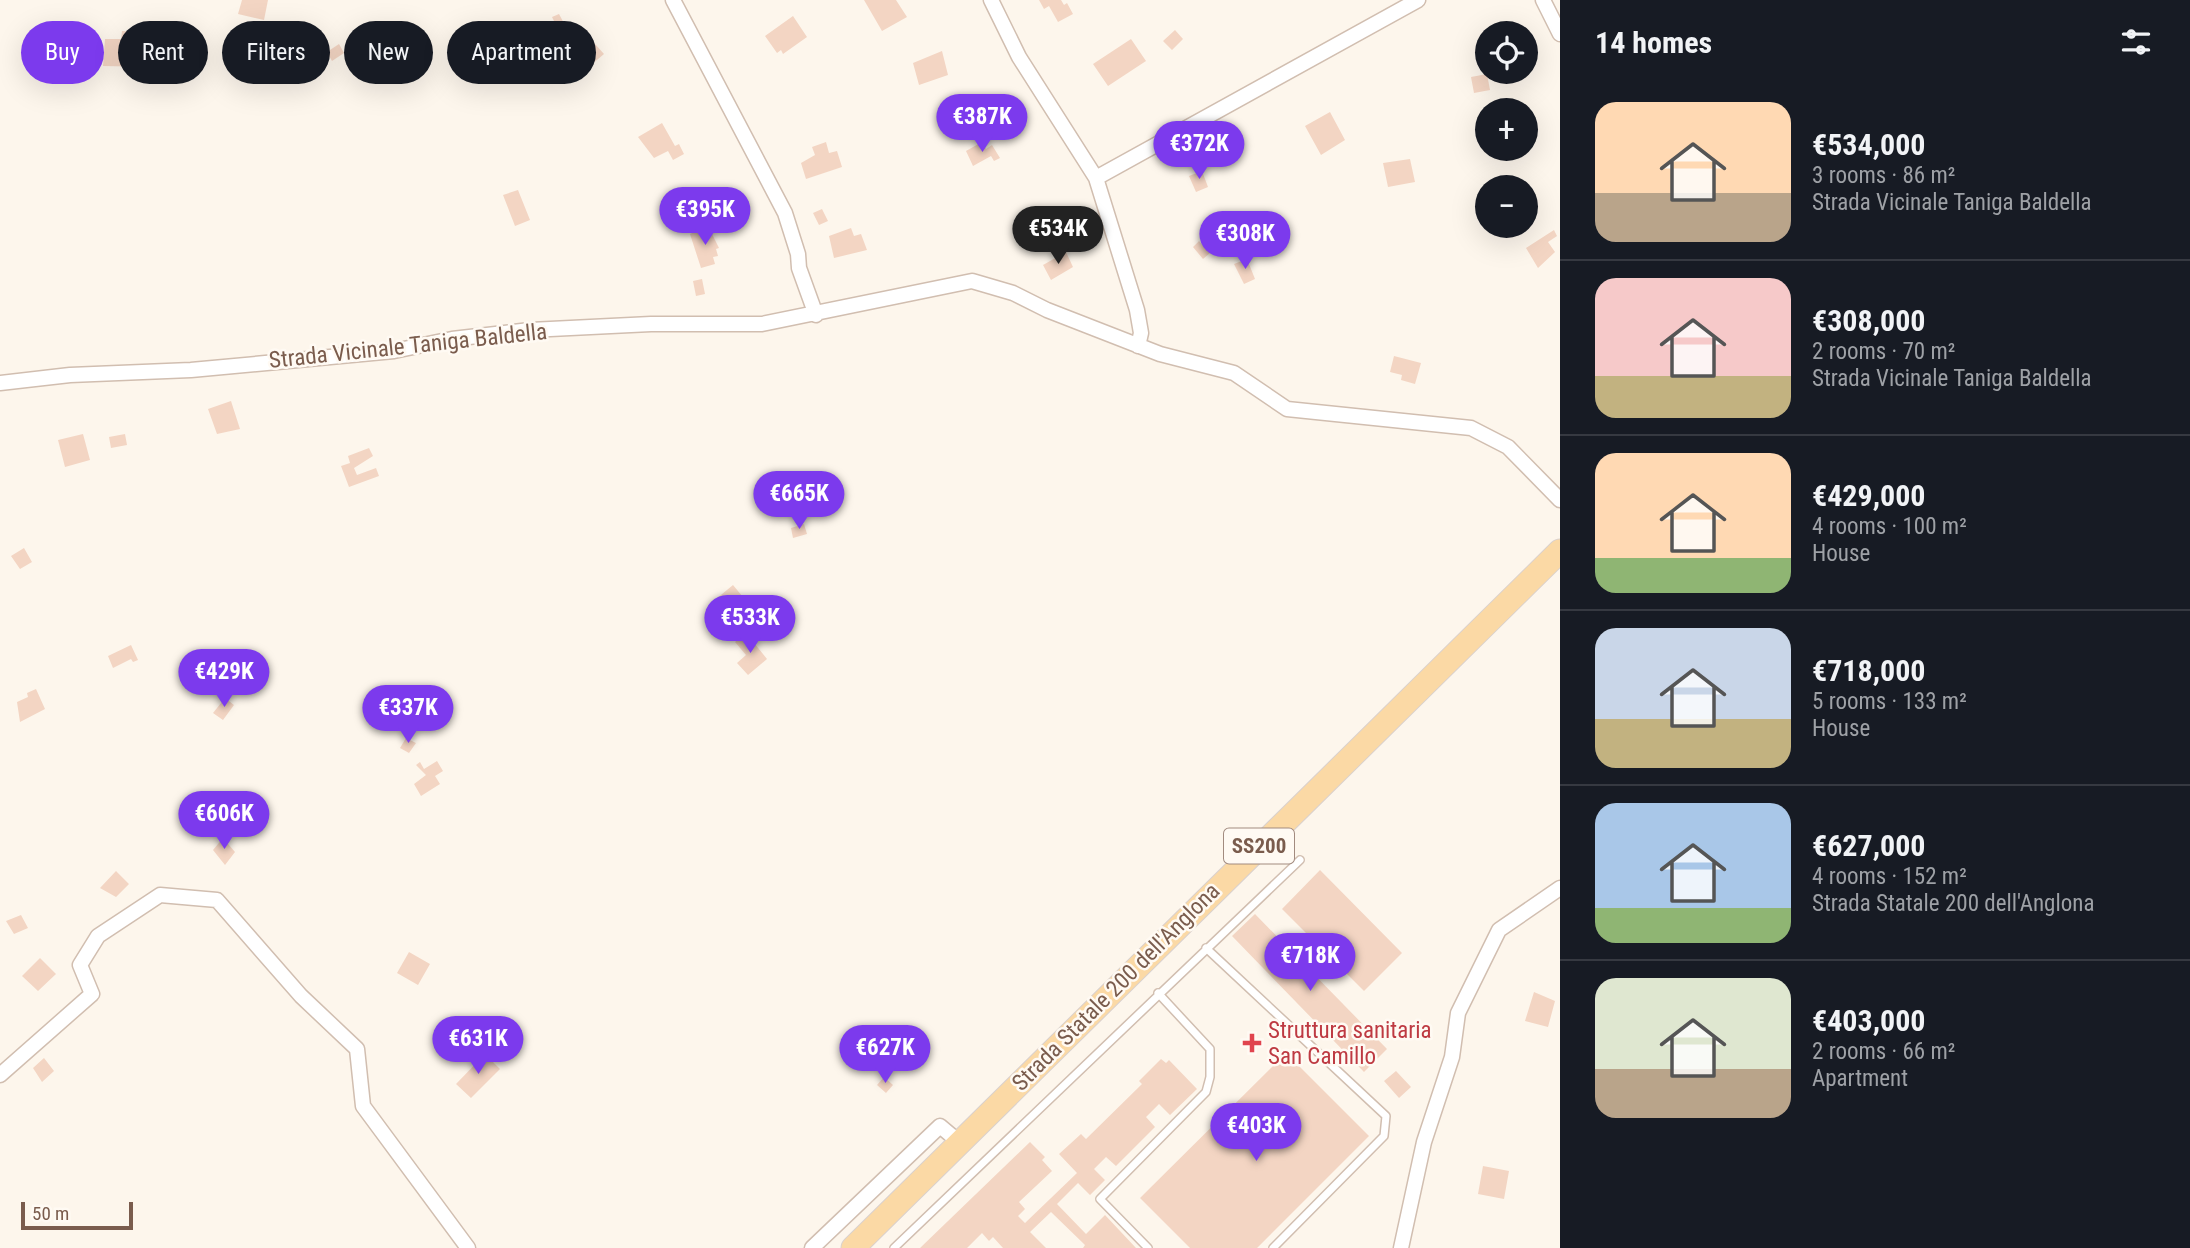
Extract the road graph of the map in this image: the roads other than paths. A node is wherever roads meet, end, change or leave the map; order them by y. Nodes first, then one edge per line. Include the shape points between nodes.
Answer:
1 (673, 0) edge
2 (991, 0) edge
3 (1418, 0) edge
4 (1543, 0) edge
5 (1560, 34) edge
6 (1096, 178) junction
7 (816, 315) junction
8 (1138, 346) junction
9 (0, 383) edge
10 (1559, 499) edge
11 (1558, 551) edge
12 (1300, 860) dead end
13 (1560, 887) edge
14 (1206, 948) junction
15 (1158, 993) junction
16 (0, 1075) edge
17 (958, 1142) junction
18 (468, 1248) edge
19 (812, 1248) edge
20 (853, 1248) edge
21 (894, 1248) edge
22 (1148, 1248) edge
23 (1273, 1248) edge
24 (1401, 1248) edge

1 - 7 street via 785,213
2 - 6 street via 1020,57
3 - 6 street
4 - 5 street
6 - 8 street via 1137,310
7 - 8 street, Strada Vicinale Taniga Baldella via 971,281 1013,293
7 - 9 street, Strada Vicinale Taniga Baldella via 762,324 530,330 394,351
8 - 10 street, Strada Vicinale Taniga Baldella via 1234,373 1287,409 1471,428 1508,447
11 - 17 main road, Strada Statale 200 dell'Anglona / SS200
12 - 14 lane
13 - 24 street via 1499,930 1458,1013 1452,1057 1424,1142
14 - 15 lane
14 - 23 lane via 1386,1116 1384,1136
15 - 21 lane
15 - 22 lane via 1210,1049 1211,1062 1206,1092 1100,1199
16 - 18 street via 92,994 80,965 98,936 160,895 217,900 301,996 357,1049 363,1106
17 - 19 street via 940,1126
17 - 20 main road, Strada Statale 200 dell'Anglona / SS200

